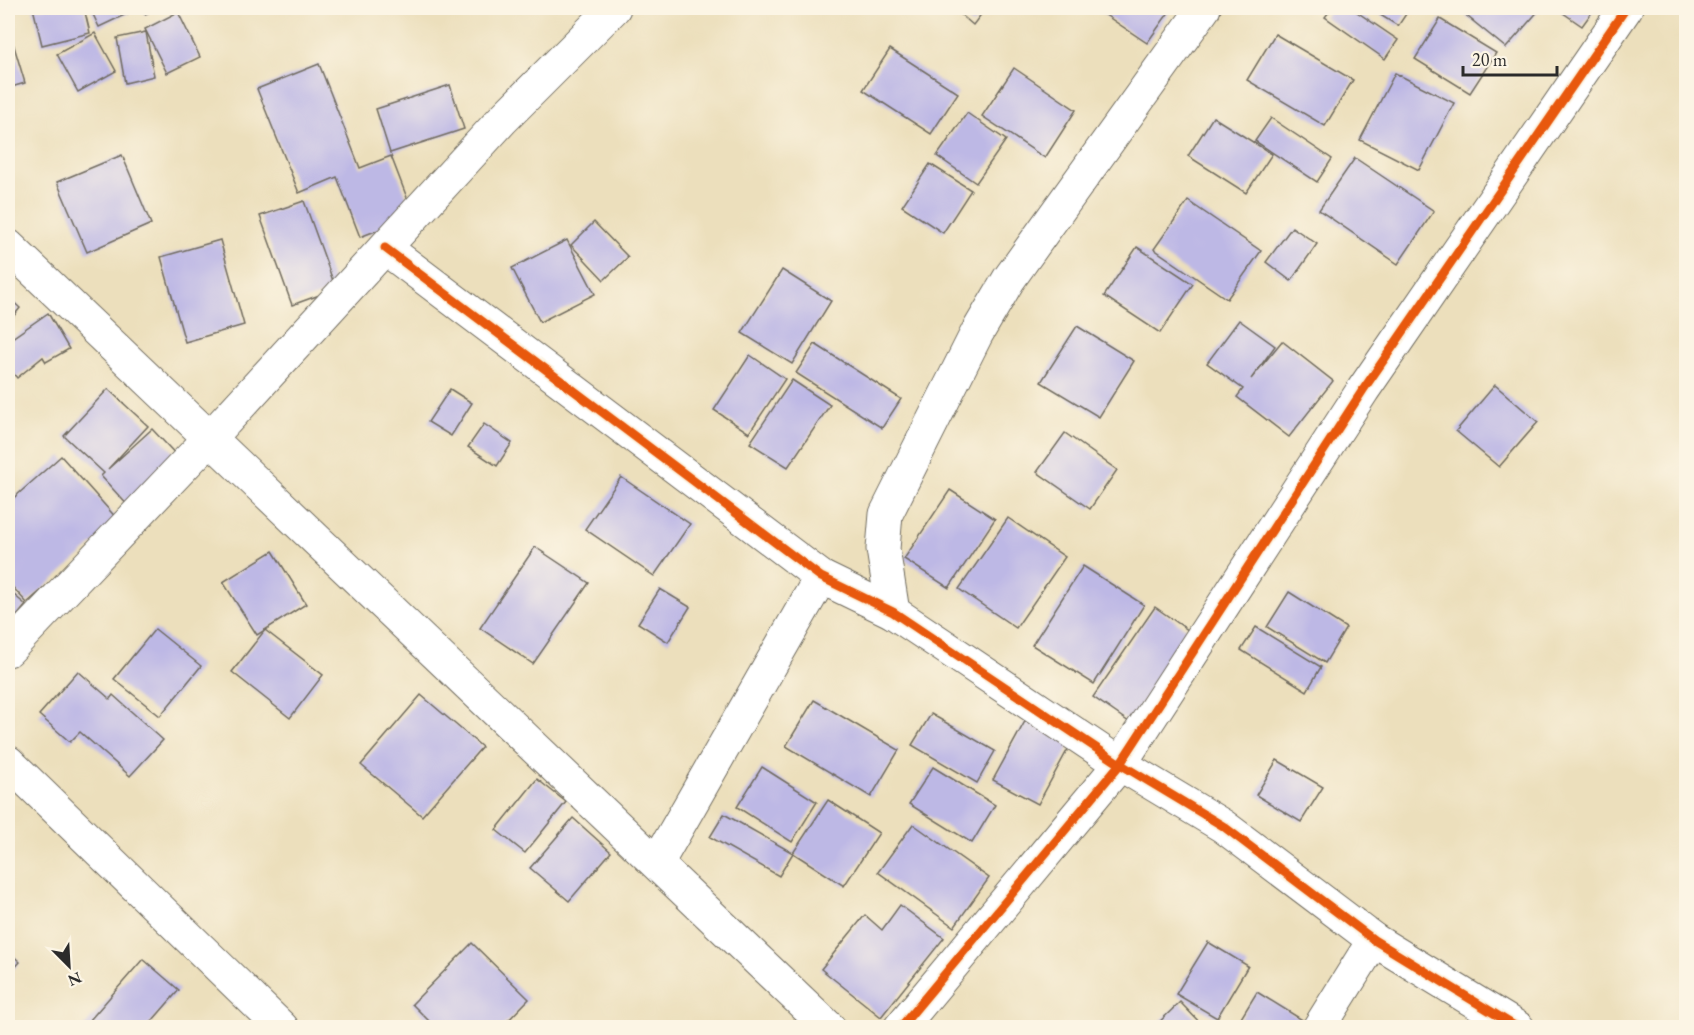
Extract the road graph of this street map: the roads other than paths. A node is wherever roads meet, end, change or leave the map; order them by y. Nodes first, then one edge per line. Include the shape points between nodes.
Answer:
1 (614, 8) edge
2 (1204, 8) edge
3 (1626, 8) edge
4 (8, 246) edge
5 (385, 248) junction
6 (209, 440) junction
7 (821, 577) junction
8 (893, 612) junction
9 (8, 650) edge
10 (8, 762) edge
11 (1120, 764) junction
12 (657, 863) junction
13 (1374, 940) junction
14 (282, 1028) edge
15 (829, 1028) edge
16 (900, 1028) edge
17 (1319, 1028) edge
18 (1518, 1028) edge

1 - 5 street via 502,120
2 - 8 street via 1009,279 977,333 886,513 883,549
3 - 11 street via 1363,390
4 - 6 street
5 - 6 street
5 - 7 street
6 - 9 street
6 - 12 street
7 - 8 street
7 - 12 street
8 - 11 street
10 - 14 street
11 - 13 street via 1223,826
11 - 16 street
12 - 15 street
13 - 17 street
13 - 18 street

